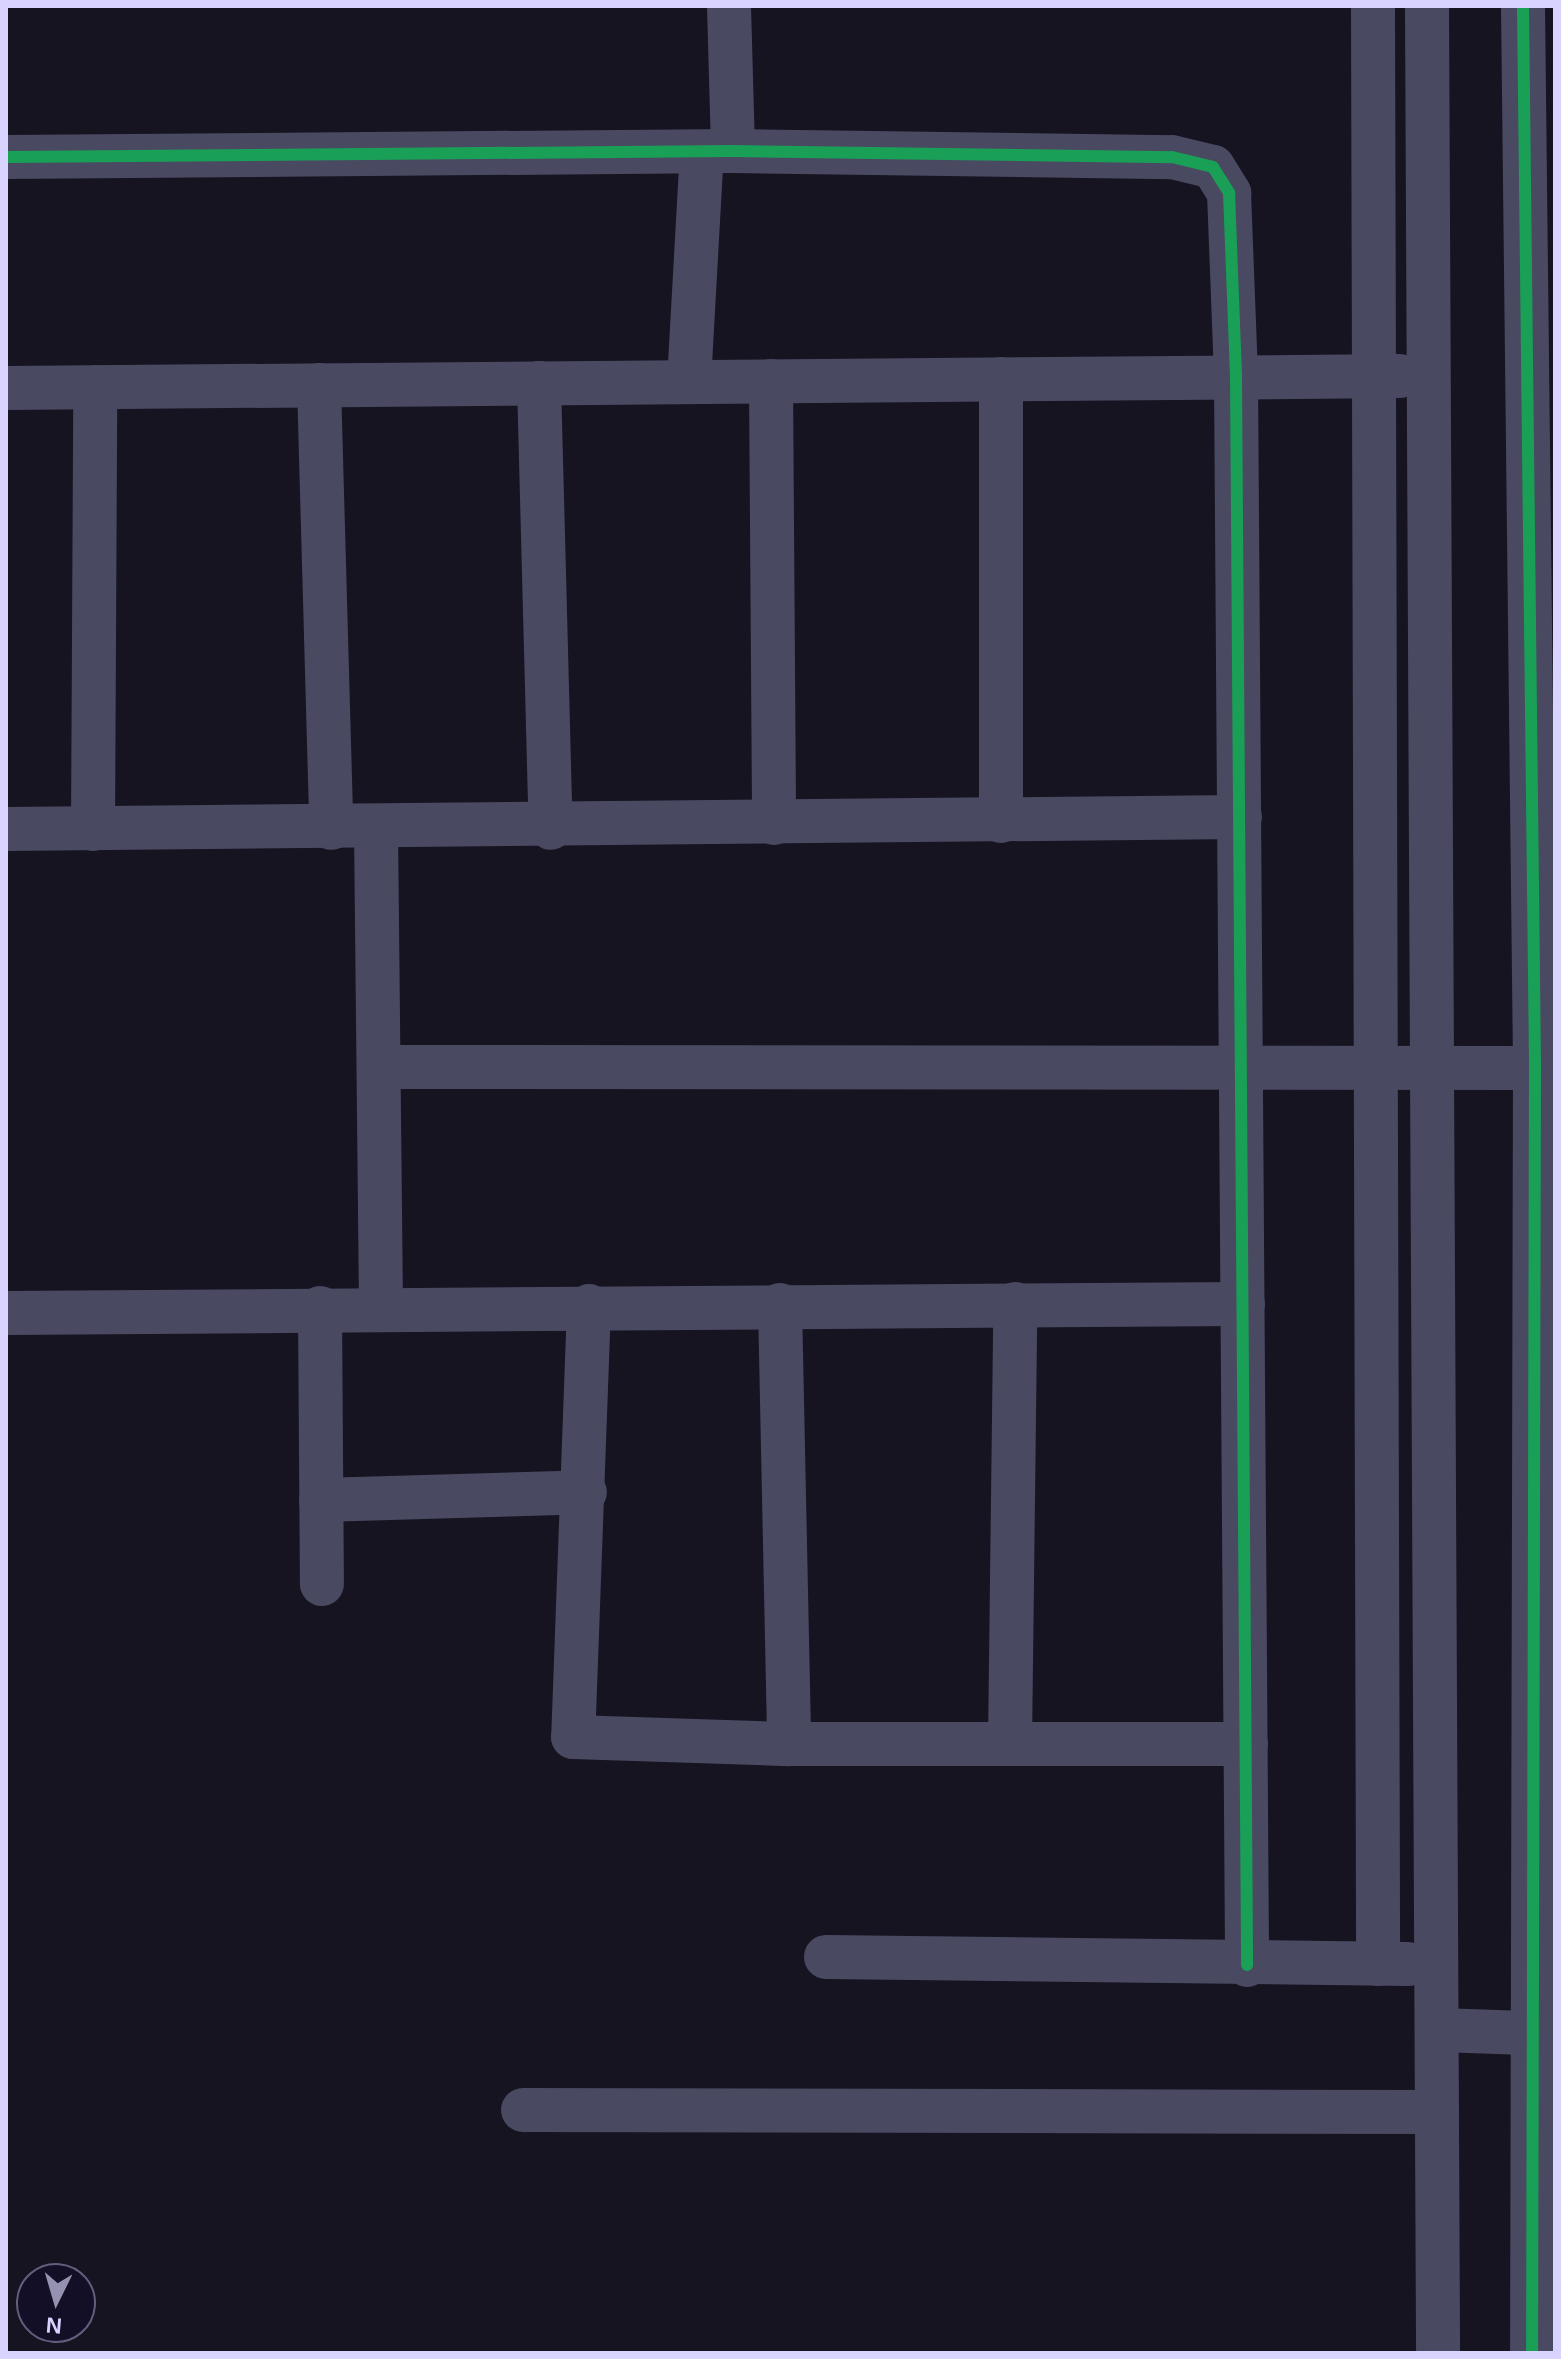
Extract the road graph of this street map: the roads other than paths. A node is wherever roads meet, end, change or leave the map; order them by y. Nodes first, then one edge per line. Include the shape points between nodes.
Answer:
1 (729, 6) edge
2 (1373, 6) edge
3 (1427, 6) edge
4 (1523, 6) edge
5 (718, 152) junction
6 (6, 157) edge
7 (1540, 289) edge
8 (1426, 375) junction
9 (1371, 376) junction
10 (1236, 377) junction
11 (1001, 379) junction
12 (771, 381) junction
13 (689, 382) junction
14 (539, 383) junction
15 (319, 385) junction
16 (95, 387) junction
17 (6, 388) edge
18 (1240, 817) junction
19 (1001, 821) junction
20 (774, 823) junction
21 (331, 828) junction
22 (376, 828) junction
23 (551, 828) junction
24 (6, 829) edge
25 (93, 829) junction
26 (1433, 1063) junction
27 (1371, 1064) junction
28 (1242, 1065) junction
29 (1545, 1066) edge
30 (379, 1067) junction
31 (1015, 1304) junction
32 (1243, 1304) junction
33 (780, 1305) junction
34 (589, 1306) junction
35 (381, 1307) junction
36 (320, 1308) junction
37 (6, 1313) edge
38 (585, 1492) junction
39 (321, 1500) junction
40 (322, 1584) dead end
41 (789, 1744) junction
42 (1010, 1744) junction
43 (1246, 1744) junction
44 (826, 1957) dead end
45 (1438, 1963) junction
46 (1378, 1964) junction
47 (1247, 1965) junction
48 (1439, 2030) junction
49 (1546, 2033) edge
50 (523, 2110) dead end
51 (1437, 2112) junction
52 (1438, 2353) edge
53 (1532, 2353) edge

1 - 5 street
2 - 9 street
3 - 8 street
4 - 7 street
5 - 6 street
5 - 10 street via 1172,157 1213,167 1229,193
5 - 13 street
7 - 29 street
8 - 9 street
8 - 26 street
9 - 10 street
9 - 27 street
10 - 11 street
10 - 18 street
11 - 12 street
11 - 19 street
12 - 13 street
12 - 20 street
13 - 14 street
14 - 15 street
14 - 23 street
15 - 16 street
15 - 21 street
16 - 17 street
16 - 25 street
18 - 19 street
18 - 28 street
19 - 20 street
20 - 23 street
21 - 22 street
21 - 25 street
22 - 23 street
22 - 30 street
24 - 25 street
26 - 27 street
26 - 29 street
26 - 45 street
27 - 28 street
27 - 46 street
28 - 30 street
28 - 32 street
29 - 49 street
30 - 35 street
31 - 32 street
31 - 33 street
31 - 42 street
32 - 43 street
33 - 34 street
33 - 41 street
34 - 35 street
34 - 38 street
35 - 36 street
36 - 37 street
36 - 39 street
38 - 39 street
38 - 41 street via 573,1737
39 - 40 street
41 - 42 street
42 - 43 street
43 - 47 street
44 - 47 street
45 - 46 street
45 - 48 street
46 - 47 street
48 - 49 street
48 - 51 street
49 - 53 street
50 - 51 street
51 - 52 street

